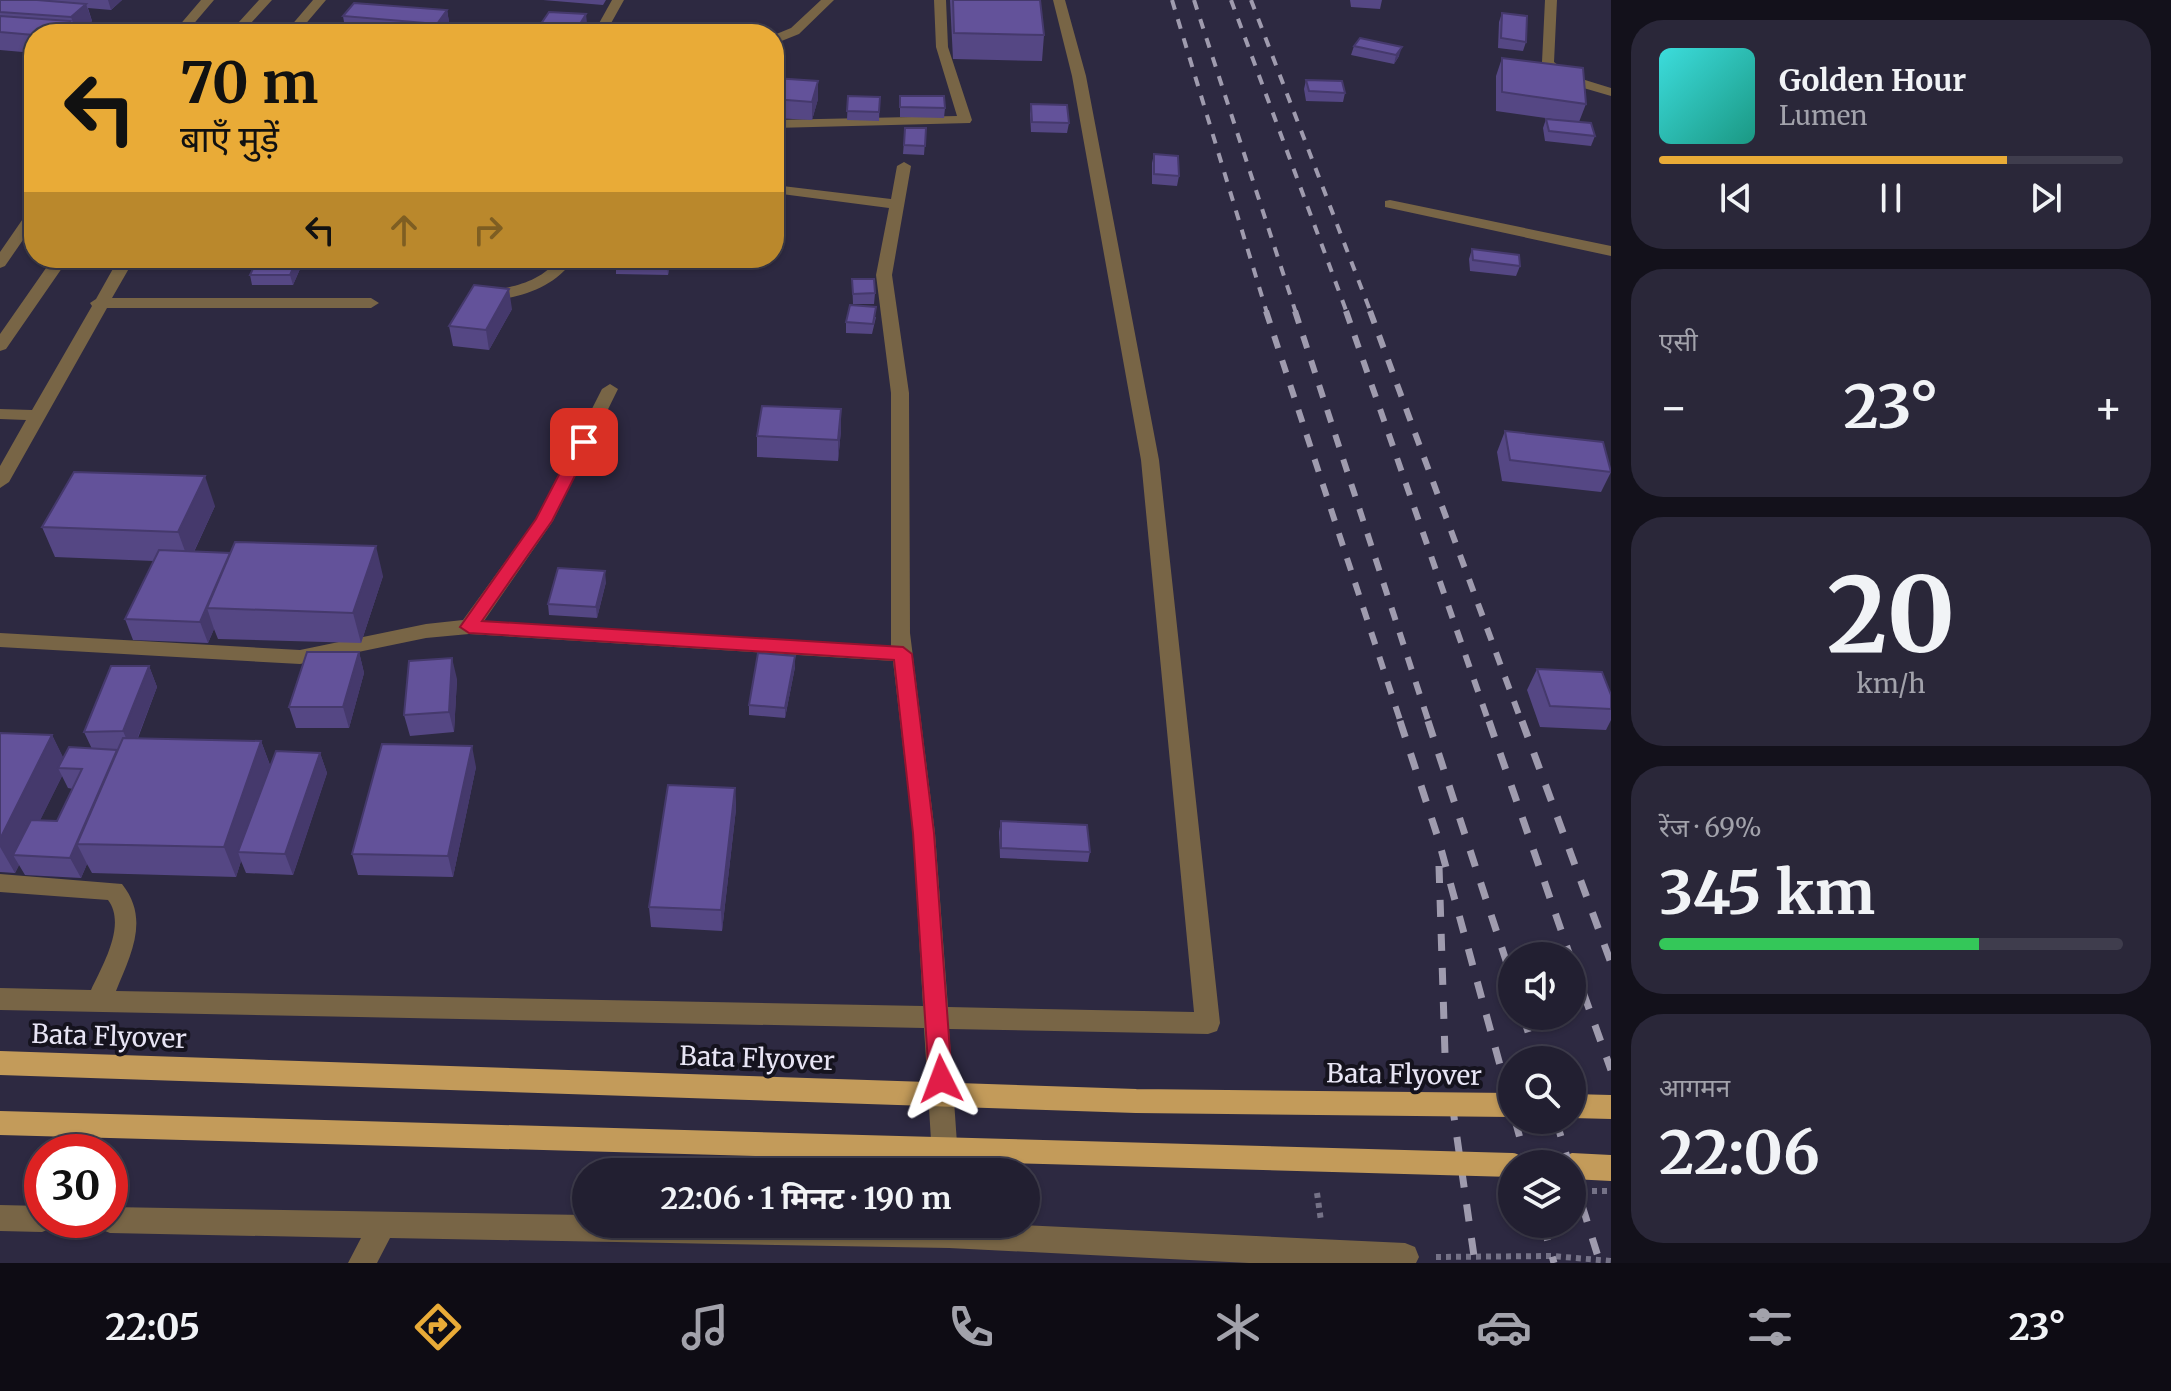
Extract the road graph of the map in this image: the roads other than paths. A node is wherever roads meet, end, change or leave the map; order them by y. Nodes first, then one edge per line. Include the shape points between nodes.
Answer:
1 (208, 0) edge
2 (266, 0) edge
3 (320, 0) edge
4 (618, 0) edge
5 (806, 0) edge
6 (940, 0) edge
7 (1059, 0) edge
8 (1551, 0) edge
9 (826, 2) edge
10 (187, 24) edge
11 (243, 24) edge
12 (299, 24) edge
13 (605, 24) edge
14 (784, 36) edge
15 (1611, 92) edge
16 (784, 124) edge
17 (904, 166) dead end
18 (784, 190) edge
19 (895, 204) junction
20 (1390, 204) dead end
21 (24, 224) edge
22 (7, 242) edge
23 (1611, 251) edge
24 (0, 263) edge
25 (54, 268) edge
26 (121, 268) edge
27 (559, 268) edge
28 (480, 297) edge
29 (98, 303) junction
30 (371, 303) dead end
31 (0, 346) edge
32 (610, 389) dead end
33 (0, 414) edge
34 (37, 415) junction
35 (0, 482) edge
36 (469, 627) junction
37 (0, 640) edge
38 (903, 654) junction
39 (0, 883) edge
40 (0, 999) edge
41 (99, 1001) junction
42 (937, 1017) junction
43 (0, 1063) edge
44 (1498, 1105) edge
45 (1586, 1106) edge
46 (1611, 1107) edge
47 (0, 1123) edge
48 (945, 1158) edge
49 (1498, 1165) edge
50 (1586, 1167) edge
51 (1611, 1168) edge
52 (0, 1218) edge
53 (24, 1219) edge
54 (128, 1220) edge
55 (382, 1225) junction
56 (572, 1227) edge
57 (1040, 1235) edge
58 (1405, 1257) road end
59 (362, 1263) edge

1 - 10 street
2 - 11 street
3 - 12 street
4 - 13 street
5 - 9 street
6 - 16 street via 942,47 965,120
7 - 42 street via 1079,76 1150,460 1208,1023
8 - 15 street via 1552,69
9 - 14 street
17 - 19 street
18 - 19 street
19 - 38 street via 884,275 900,393
20 - 23 street
21 - 22 street
22 - 24 street
25 - 31 street
26 - 29 street
27 - 28 street via 533,288
29 - 30 street
29 - 34 street
32 - 36 street via 544,521
33 - 34 street
34 - 35 street
36 - 37 street via 432,627 300,657
36 - 38 street
38 - 42 street via 924,833
39 - 41 street via 114,891 123,898 128,923
40 - 41 street
41 - 42 street
42 - 48 street
43 - 44 main road, Bata Flyover, bridge via 1136,1101
45 - 46 main road
47 - 49 main road, bridge
50 - 51 main road
52 - 53 street
54 - 55 street
55 - 56 street
55 - 59 street
57 - 58 street

